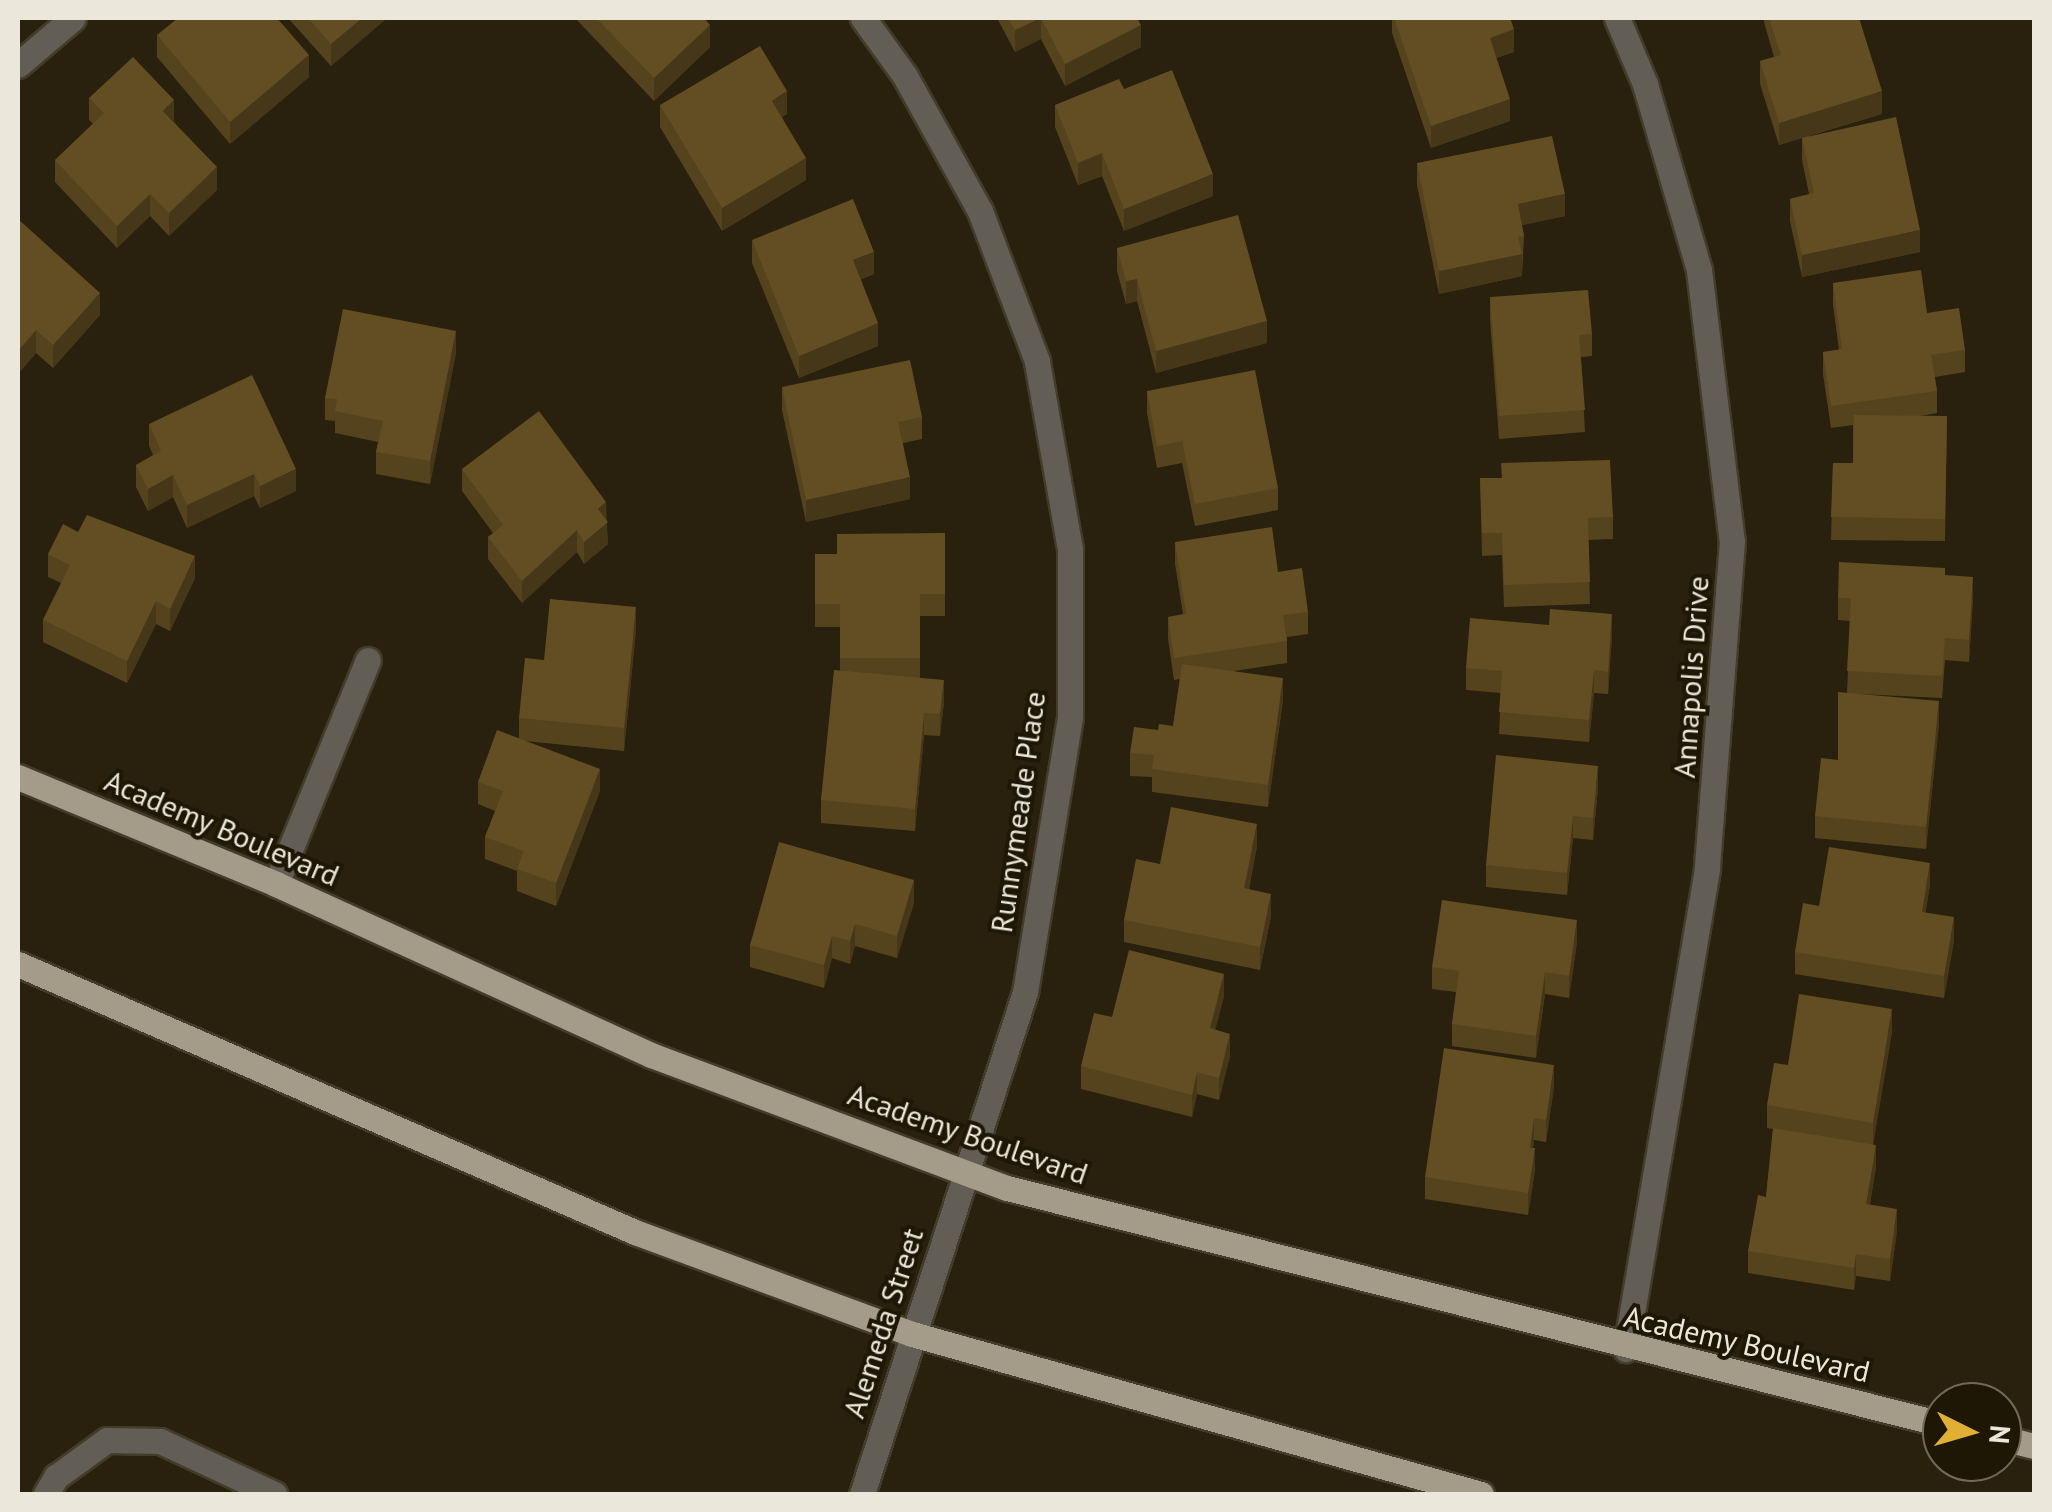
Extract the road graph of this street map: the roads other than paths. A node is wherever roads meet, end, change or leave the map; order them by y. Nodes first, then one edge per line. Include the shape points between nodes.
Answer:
1 (73, 18) edge
2 (863, 18) edge
3 (1617, 18) edge
4 (18, 66) edge
5 (368, 660) dead end
6 (18, 778) edge
7 (276, 884) junction
8 (18, 964) edge
9 (966, 1173) junction
10 (912, 1334) junction
11 (1626, 1349) junction
12 (1922, 1419) edge
13 (46, 1494) edge
14 (274, 1494) edge
15 (862, 1494) edge
16 (1481, 1494) edge

1 - 4 street
2 - 9 street, Runnymeade Place via 906,76 986,228 1037,361 1070,549 1070,717 1028,973
3 - 11 street, Annapolis Drive via 1645,84 1699,270 1732,541 1707,868
5 - 7 street
6 - 7 main road, Academy Boulevard
7 - 9 main road, Academy Boulevard via 650,1056
8 - 10 main road via 635,1232
9 - 10 street, Alemeda Street
9 - 11 main road, Academy Boulevard
10 - 15 street, Alemeda Street
10 - 16 main road
11 - 12 main road, Academy Boulevard
13 - 14 street via 56,1477 107,1440 160,1442

